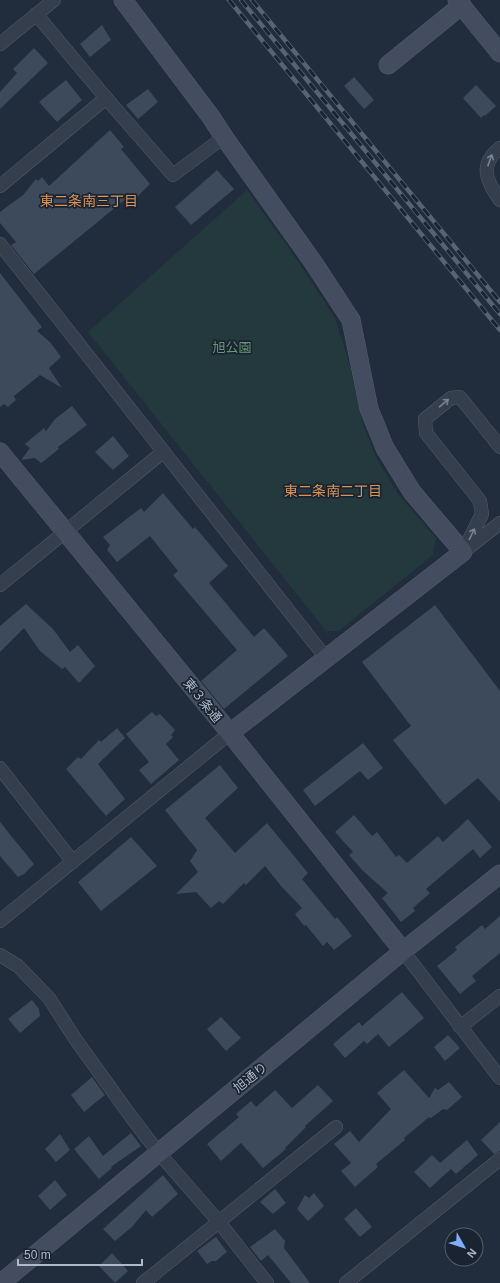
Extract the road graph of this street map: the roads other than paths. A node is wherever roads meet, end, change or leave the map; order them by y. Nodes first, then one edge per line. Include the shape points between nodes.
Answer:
1 (54, 0) edge
2 (123, 0) edge
3 (463, 2) edge
4 (36, 14) junction
5 (0, 44) edge
6 (500, 52) edge
7 (388, 65) dead end
8 (106, 98) junction
9 (224, 137) junction
10 (500, 148) edge
11 (0, 186) edge
12 (500, 200) edge
13 (0, 244) edge
14 (500, 447) edge
15 (0, 452) edge
16 (163, 452) junction
17 (500, 523) edge
18 (65, 531) junction
19 (463, 552) junction
20 (0, 585) edge
21 (326, 658) junction
22 (230, 733) junction
23 (0, 768) edge
24 (73, 862) junction
25 (500, 874) edge
26 (0, 921) edge
27 (403, 951) junction
28 (0, 955) edge
29 (500, 996) edge
30 (460, 1027) junction
31 (500, 1078) edge
32 (336, 1127) dead end
33 (158, 1152) junction
34 (500, 1159) edge
35 (219, 1222) junction
36 (0, 1283) edge
37 (143, 1283) edge
38 (267, 1283) edge
39 (346, 1283) edge

1 - 4 street
2 - 9 street
3 - 6 street
3 - 7 street
4 - 5 street
4 - 8 street
8 - 9 street via 174,175
8 - 11 street
9 - 19 street via 351,320 369,409 385,448 412,492
12 -> 10 street via 486,174 492,154
13 - 16 street
19 -> 14 street via 482,514 480,501 426,434 425,419 450,398 460,397
15 - 18 street, 東３条通
16 - 18 street
16 - 21 street
17 - 19 street
18 - 20 street
18 - 22 street, 東３条通
19 - 21 street
21 - 22 street
22 - 24 street
22 - 27 street, 東３条通
23 - 24 street
24 - 26 street
25 - 27 street, 旭通り
27 - 30 street
27 - 33 street, 旭通り
28 - 33 street via 18,966 49,998 76,1040
29 - 30 street
30 - 31 street
32 - 35 street
33 - 35 street
33 - 36 street, 旭通り
34 - 39 street
35 - 37 street
35 - 38 street

